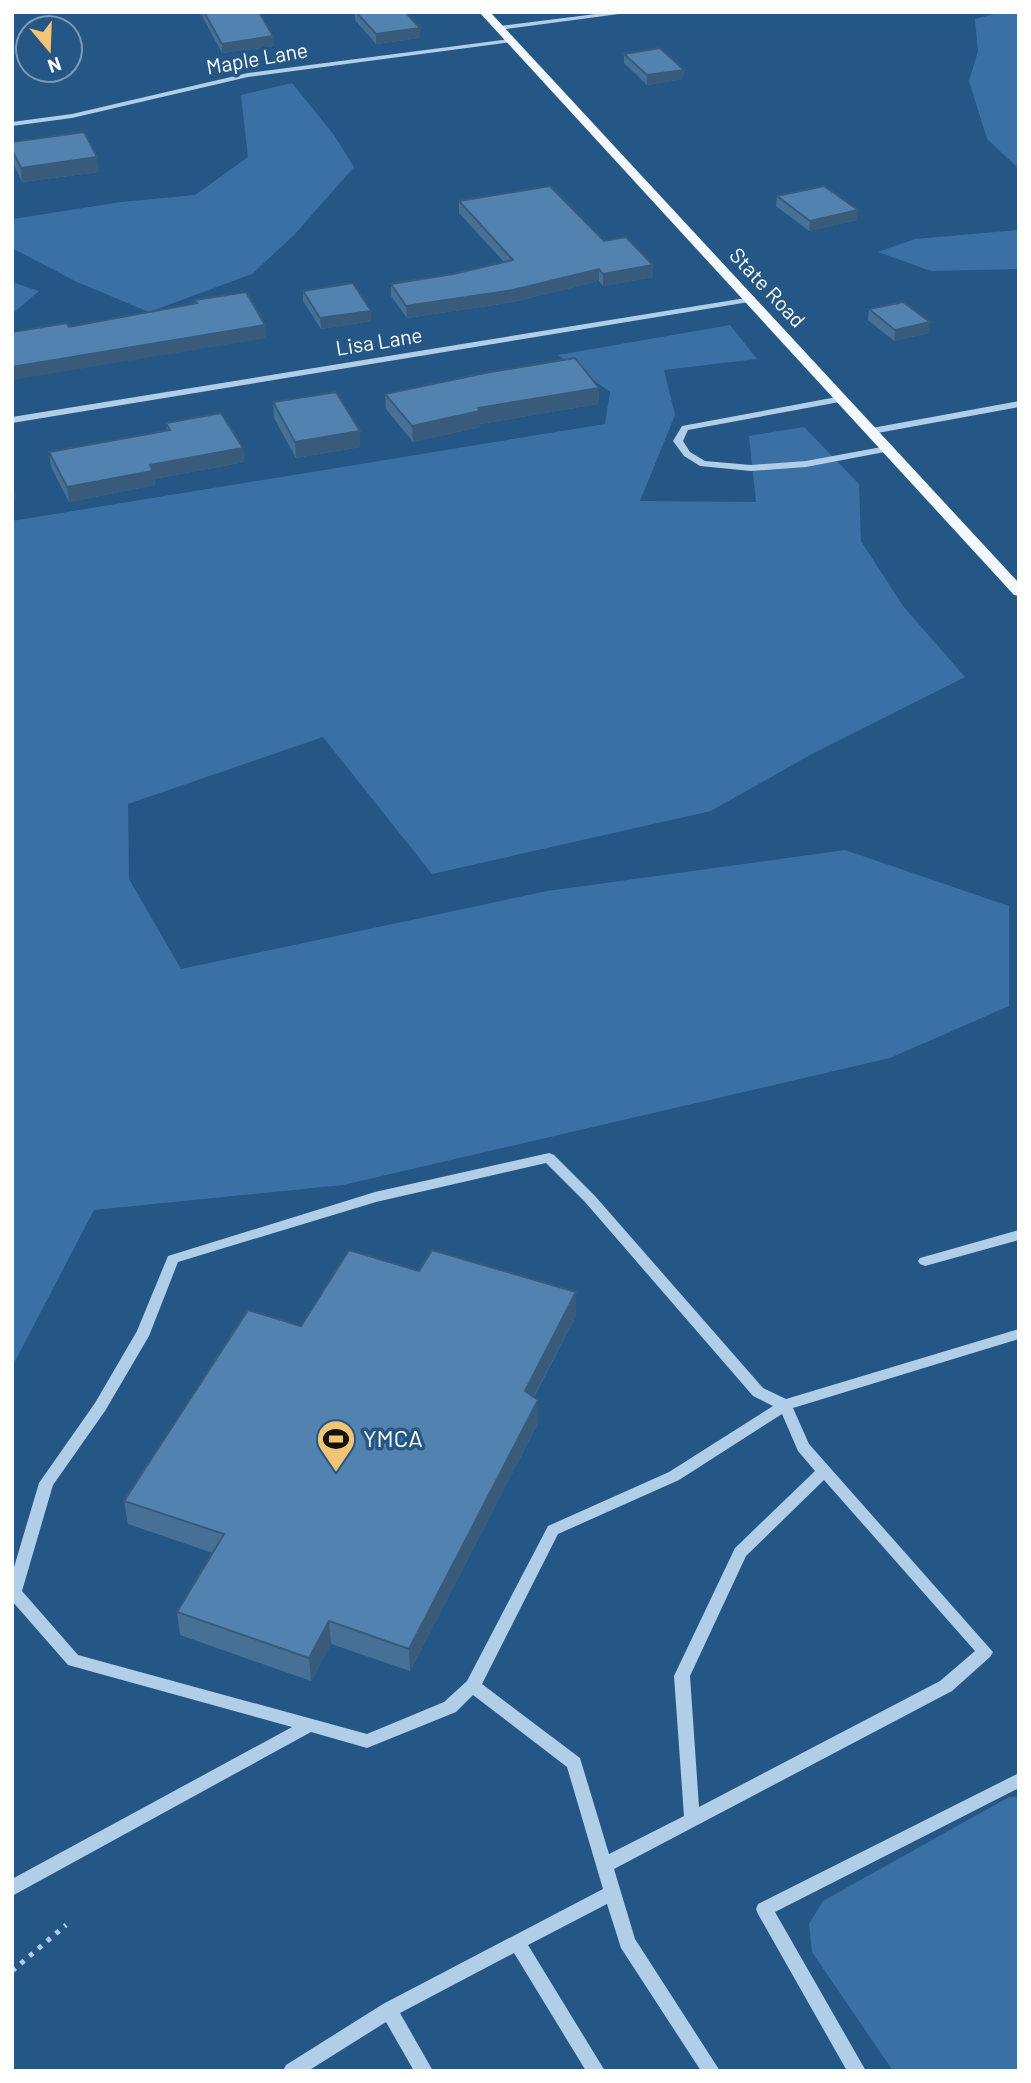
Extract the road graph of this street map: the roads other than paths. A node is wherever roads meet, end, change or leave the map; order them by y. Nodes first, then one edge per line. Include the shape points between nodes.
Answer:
1 (484, 12) edge
2 (631, 12) edge
3 (499, 28) junction
4 (510, 41) junction
5 (12, 124) edge
6 (752, 299) junction
7 (842, 399) junction
8 (1019, 404) edge
9 (12, 420) edge
10 (872, 431) junction
11 (887, 449) junction
12 (1019, 592) edge
13 (1019, 1235) edge
14 (925, 1261) dead end
15 (1019, 1334) edge
16 (785, 1405) junction
17 (824, 1471) junction
18 (14, 1590) edge
19 (473, 1686) junction
20 (310, 1725) junction
21 (1019, 1780) edge
22 (692, 1819) junction
23 (606, 1865) junction
24 (12, 1888) edge
25 (613, 1892) junction
26 (517, 1942) junction
27 (389, 2010) junction
28 (292, 2071) edge
29 (424, 2071) edge
30 (596, 2071) edge
31 (711, 2071) edge
32 (856, 2071) edge

1 - 3 main road, State Road
2 - 3 street
3 - 4 main road, State Road
4 - 5 street, Maple Lane via 248,75 72,116
4 - 6 main road, State Road
6 - 7 main road, State Road
6 - 9 street, Lisa Lane
7 - 10 main road, State Road
7 - 11 street via 685,428 678,441 703,464 751,468 806,464
8 - 10 street
10 - 11 main road, State Road
11 - 12 main road, State Road
13 - 14 street
15 - 16 street
16 - 17 street via 803,1447
16 - 18 street via 758,1392 550,1158 375,1197 173,1259 144,1332 100,1407 46,1483
16 - 19 street via 674,1476 553,1530
17 - 22 lane via 740,1552 682,1676
17 - 22 street via 985,1653 946,1686
18 - 20 street via 72,1660
19 - 20 street via 450,1707 367,1741
19 - 23 street via 574,1763
20 - 24 street
21 - 32 street via 764,1909
22 - 23 street
23 - 25 street
25 - 26 street
25 - 31 street via 627,1942
26 - 27 street
26 - 30 street
27 - 28 street
27 - 29 street

